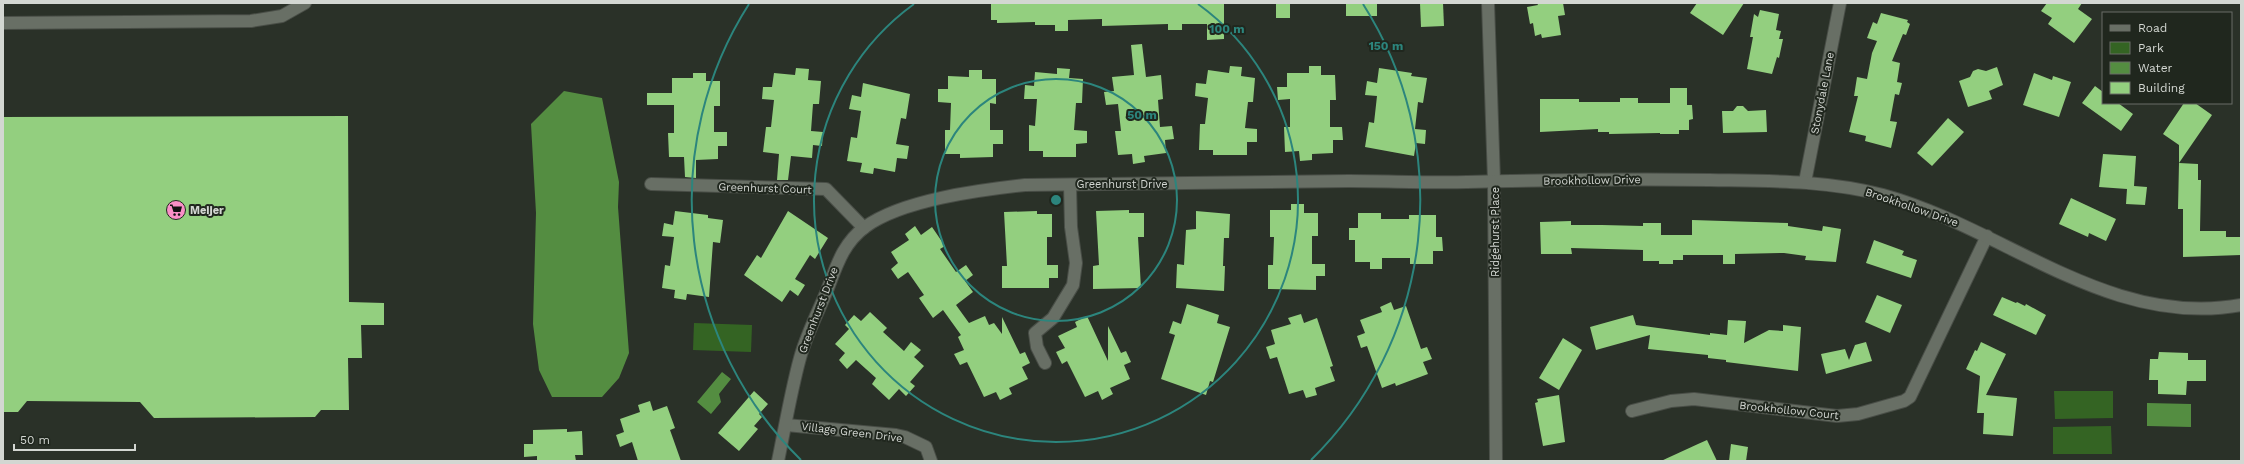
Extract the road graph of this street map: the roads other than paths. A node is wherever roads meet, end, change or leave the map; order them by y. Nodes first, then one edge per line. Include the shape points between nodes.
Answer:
1 (305, 3) edge
2 (1488, 3) edge
3 (1840, 3) edge
4 (3, 23) edge
5 (1494, 181) junction
6 (1805, 182) junction
7 (651, 184) dead end
8 (1070, 185) junction
9 (864, 228) junction
10 (1987, 236) junction
11 (2241, 305) edge
12 (1045, 363) dead end
13 (1632, 411) dead end
14 (786, 425) junction
15 (778, 461) edge
16 (931, 461) edge
17 (1496, 461) edge

1 - 4 street via 282,16 252,21
2 - 5 street, Ridgehurst Place
3 - 6 street, Stonydale Lane
5 - 6 street, Brookhollow Drive via 1615,179
5 - 8 street, Greenhurst Drive
5 - 17 street, Ridgehurst Place
6 - 10 street, Brookhollow Drive via 1851,187 1888,197 1952,220
7 - 9 street, Greenhurst Court via 826,189
8 - 9 street, Greenhurst Drive via 1025,185 934,200 892,213
8 - 12 street via 1071,227 1076,262 1073,285 1053,318 1035,333 1037,347
9 - 14 street, Greenhurst Drive via 838,259 831,276 800,356
10 - 11 street, Brookhollow Drive via 2030,258 2120,297 2150,304 2195,308
10 - 13 street, Brookhollow Court via 1913,390 1904,401 1858,414 1837,416 1694,399 1671,401
14 - 15 street, Greenhurst Drive
14 - 16 street, Village Green Drive via 905,437 926,447

